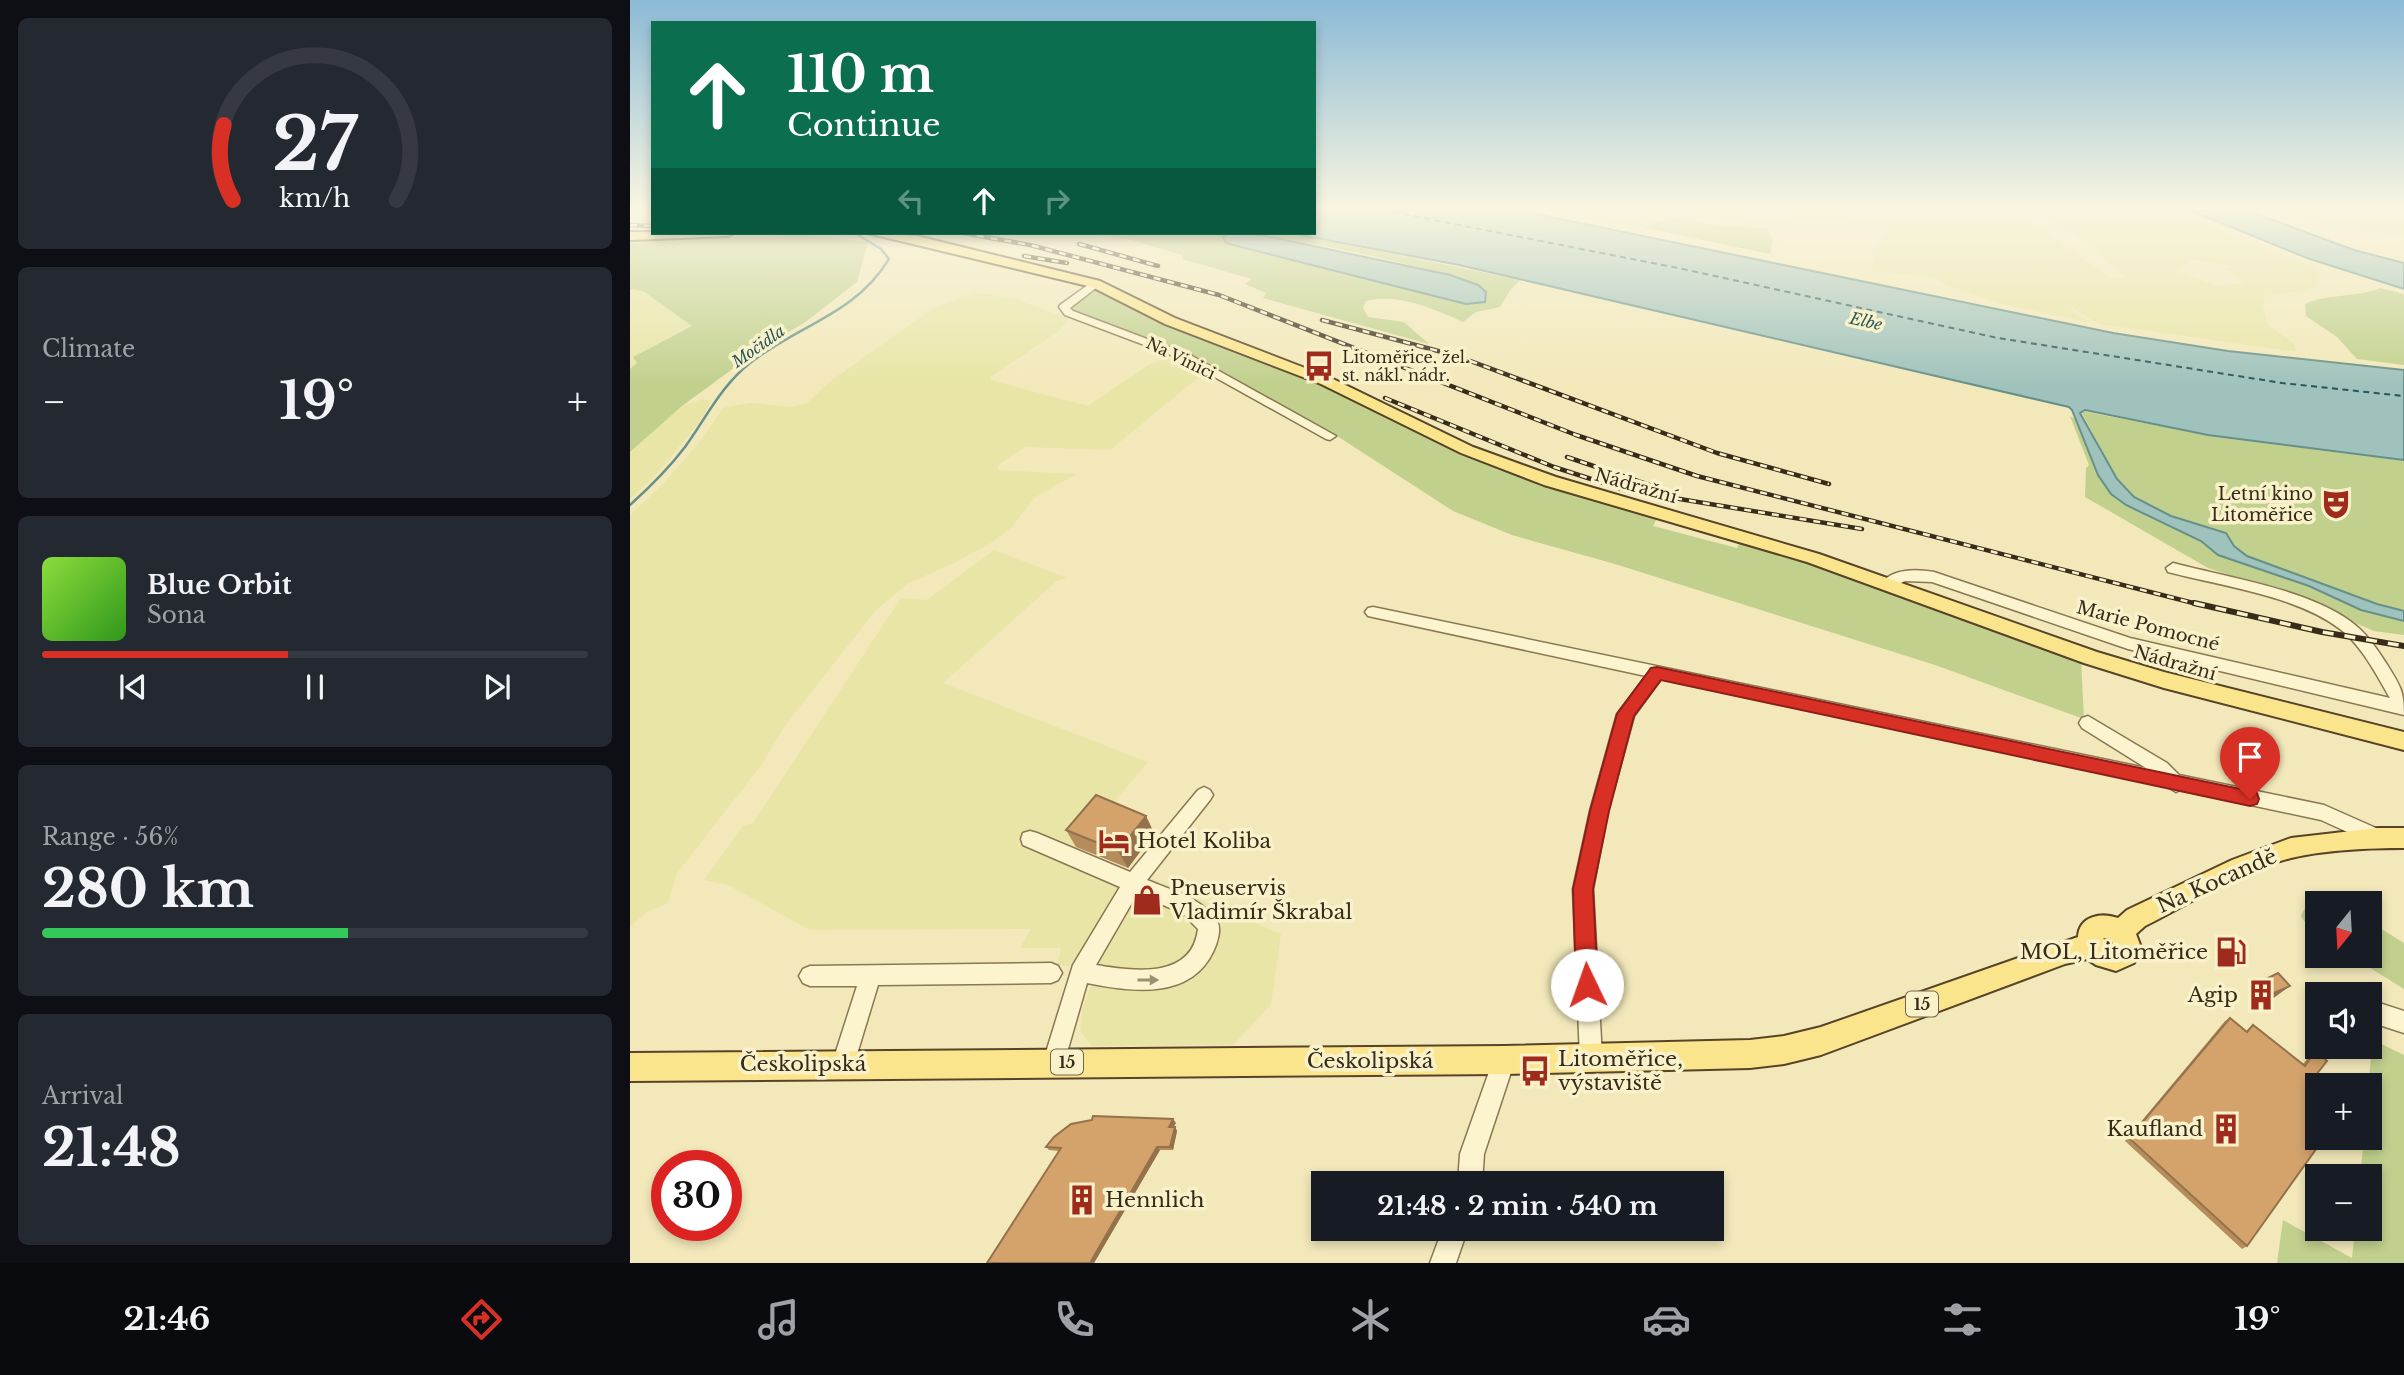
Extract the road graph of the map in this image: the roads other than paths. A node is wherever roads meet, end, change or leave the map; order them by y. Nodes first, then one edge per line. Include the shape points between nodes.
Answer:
1 (1035, 269) edge
2 (1096, 284) junction
3 (1330, 436) dead end
4 (2173, 568) dead end
5 (1888, 584) junction
6 (1373, 612) dead end
7 (1657, 673) junction
8 (2404, 708) edge
9 (2088, 723) dead end
10 (2404, 741) edge
11 (2176, 784) junction
12 (1204, 795) dead end
13 (2378, 838) junction
14 (2404, 838) edge
15 (1030, 839) dead end
16 (1134, 882) junction
17 (2092, 946) joint
18 (1080, 972) junction
19 (1051, 973) dead end
20 (871, 975) junction
21 (810, 976) dead end
22 (2382, 1015) edge
23 (2404, 1022) edge
24 (1591, 1058) junction
25 (1504, 1060) junction
26 (1054, 1062) junction
27 (843, 1064) junction
28 (630, 1067) edge
29 (1470, 1171) edge
30 (1451, 1241) edge
31 (1443, 1263) edge

1 - 2 main road, Nádražní
2 - 3 street, Na Vinici via 1064,307 1069,313 1163,346
2 - 5 main road, Nádražní via 1170,321 1326,381 1488,459
4 - 8 street via 2295,602 2339,621 2366,646
5 - 8 street, Marie Pomocné via 1896,577 1934,577 2128,643
5 - 10 main road, Nádražní via 2091,658
6 - 7 street
7 - 11 street
7 - 24 street via 1626,714 1583,889
9 - 11 street via 2161,768
11 - 13 street via 2324,813
12 - 16 street
13 - 14 main road, Na Kocandě / 15
13 - 17 main road, Na Kocandě / 15 via 2320,843 2263,857 2136,918 2120,932 2129,945 2124,957 2106,958
15 - 16 street
16 - 18 street
18 -> 16 street via 1125,980 1161,980 1191,967 1205,948 1209,926 1189,907
17 - 24 main road, Českolipská / 15 via 1784,1050 1705,1057
18 - 26 street
19 - 20 street
20 - 21 street
20 - 27 street
22 - 23 street
24 - 25 main road, Českolipská / 15
25 - 26 main road, Českolipská / 15
25 - 29 street
26 - 27 main road, Českolipská / 15
27 - 28 main road, Českolipská / 15
30 - 31 street

